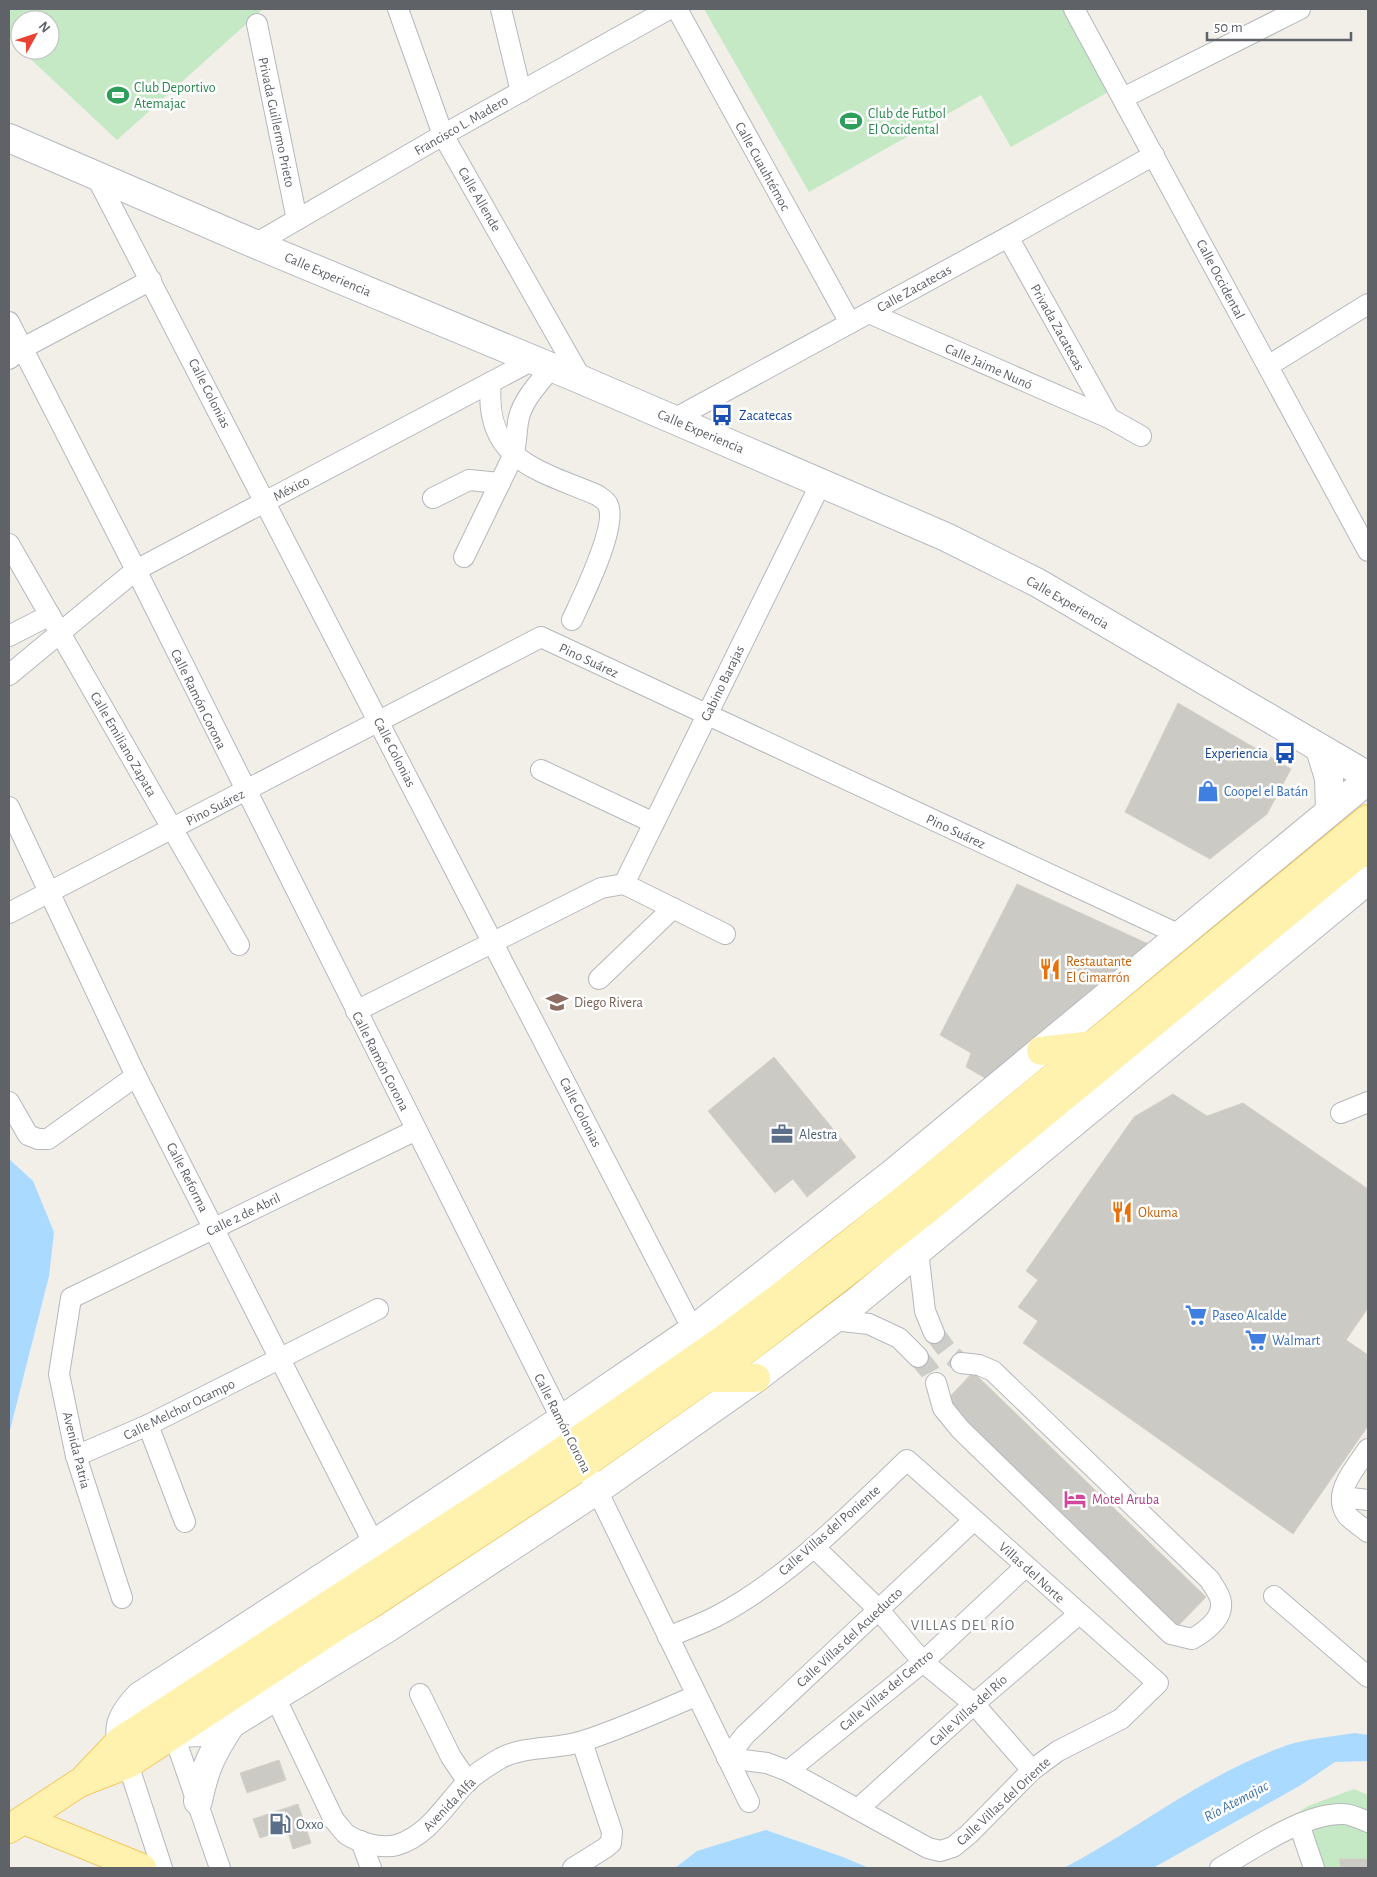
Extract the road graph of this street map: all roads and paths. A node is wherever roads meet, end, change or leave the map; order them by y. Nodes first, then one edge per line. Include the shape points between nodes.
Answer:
1 (398, 9) edge
2 (501, 9) edge
3 (669, 9) edge
4 (677, 9) edge
5 (1074, 9) edge
6 (1300, 9) edge
7 (256, 24) dead end
8 (521, 92) junction
9 (1123, 98) junction
10 (443, 135) junction
11 (9, 138) edge
12 (1154, 155) junction
13 (96, 176) junction
14 (297, 220) junction
15 (1008, 237) junction
16 (255, 244) junction
17 (151, 280) junction
18 (1368, 304) edge
19 (869, 313) junction
20 (9, 322) edge
21 (850, 323) junction
22 (16, 353) edge
23 (542, 364) junction
24 (1268, 366) junction
25 (582, 380) junction
26 (491, 382) junction
27 (1109, 418) junction
28 (674, 420) junction
29 (1141, 436) dead end
30 (513, 456) junction
31 (500, 483) junction
32 (821, 483) junction
33 (433, 498) dead end
34 (266, 502) junction
35 (9, 544) edge
36 (1368, 550) edge
37 (464, 557) dead end
38 (136, 570) junction
39 (50, 615) junction
40 (572, 620) dead end
41 (60, 633) junction
42 (9, 636) edge
43 (9, 674) edge
44 (707, 715) junction
45 (379, 721) junction
46 (1320, 749) junction
47 (541, 770) dead end
48 (1368, 778) edge
49 (245, 791) junction
50 (9, 807) edge
51 (1330, 812) junction
52 (1368, 819) edge
53 (654, 823) junction
54 (173, 828) junction
55 (1368, 846) edge
56 (1368, 880) edge
57 (624, 884) junction
58 (50, 892) junction
59 (674, 908) junction
60 (9, 914) edge
61 (725, 934) dead end
62 (1180, 935) junction
63 (494, 942) junction
64 (239, 945) dead end
65 (599, 979) dead end
66 (356, 1011) junction
67 (1094, 1045) junction
68 (1041, 1052) junction
69 (136, 1076) junction
70 (9, 1102) edge
71 (1368, 1102) edge
72 (1341, 1113) dead end
73 (416, 1130) junction
74 (214, 1229) junction
75 (918, 1251) junction
76 (71, 1298) joint
77 (378, 1309) dead end
78 (833, 1320) junction
79 (693, 1330) junction
80 (934, 1333) tunnel mouth
81 (918, 1357) tunnel mouth
82 (280, 1358) junction
83 (961, 1363) tunnel mouth
84 (709, 1378) junction
85 (756, 1378) junction
86 (936, 1383) tunnel mouth
87 (148, 1425) junction
88 (573, 1442) junction
89 (1368, 1449) edge
90 (76, 1456) junction
91 (907, 1460) joint
92 (597, 1490) junction
93 (1342, 1497) junction
94 (1368, 1500) edge
95 (974, 1520) junction
96 (185, 1522) dead end
97 (1368, 1532) edge
98 (374, 1544) junction
99 (814, 1547) junction
100 (1026, 1566) junction
101 (1274, 1596) dead end
102 (122, 1598) dead end
103 (878, 1609) junction
104 (1079, 1614) junction
105 (668, 1637) junction
106 (923, 1662) junction
107 (1368, 1677) edge
108 (1158, 1683) joint
109 (420, 1694) dead end
110 (696, 1696) junction
111 (275, 1697) junction
112 (974, 1704) junction
113 (170, 1722) junction
114 (231, 1724) junction
115 (582, 1742) junction
116 (124, 1752) junction
117 (727, 1758) junction
118 (1032, 1770) junction
119 (788, 1771) junction
120 (468, 1782) junction
121 (198, 1801) junction
122 (749, 1802) dead end
123 (858, 1809) junction
124 (1368, 1822) edge
125 (17, 1824) edge
126 (1299, 1824) junction
127 (361, 1841) junction
128 (142, 1868) edge
129 (162, 1868) edge
130 (220, 1868) edge
131 (371, 1868) edge
132 (573, 1868) edge
133 (1220, 1868) edge
134 (1314, 1868) edge

1 - 10 street, Calle Allende
2 - 8 street
3 - 8 street, Francisco L. Madero
4 - 21 street, Calle Cuauhtémoc
5 - 9 street, Calle Occidental
6 - 9 street
7 - 14 street, Privada Guillermo Prieto
8 - 10 street, Francisco L. Madero
9 - 12 street, Calle Occidental
10 - 14 street, Francisco L. Madero
10 - 25 street, Calle Allende
11 - 13 street, Calle Experiencia
12 - 15 street, Calle Zacatecas
12 - 24 street, Calle Occidental
13 - 16 street, Calle Experiencia
13 - 17 street, Calle Colonias
14 - 16 street, Francisco L. Madero
15 - 19 street, Calle Zacatecas
15 - 27 street, Privada Zacatecas
16 - 23 street, Calle Experiencia
17 - 22 street
17 - 34 street, Calle Colonias
18 - 24 street
19 - 21 street, Calle Zacatecas
19 - 27 street, Calle Jaime Nunó
20 - 22 street, Calle Ramón Corona
21 - 28 street, Calle Zacatecas
22 - 38 street, Calle Ramón Corona
23 - 25 street, Calle Experiencia
23 - 26 street, México
23 - 30 street via 520,415
24 - 36 street, Calle Occidental
25 - 28 street, Calle Experiencia
26 - 30 street via 489,400 493,424
26 - 34 street, México
27 - 29 street, Calle Jaime Nunó
28 - 32 street, Calle Experiencia
30 - 31 street
30 - 40 street via 597,495 609,506 610,515 598,565
31 - 33 street via 469,480
31 - 37 street
32 - 44 street, Gabino Barajas
32 - 46 street, Calle Experiencia via 946,536 1038,583
34 - 38 street, México
34 - 45 street, Calle Colonias
35 - 39 street, Calle Emiliano Zapata
38 - 41 street, México
38 - 49 street, Calle Ramón Corona
39 - 41 street, Calle Emiliano Zapata
39 - 42 street
41 - 43 street, México
41 - 54 street, Calle Emiliano Zapata
44 - 45 street, Pino Suárez via 541,637
44 - 53 street, Gabino Barajas
44 - 62 street, Pino Suárez
45 - 49 street, Pino Suárez
45 - 63 street, Calle Colonias
46 - 48 street, Calle Experiencia
46 - 51 street via 1329,778
47 - 53 street
48 - 51 street
49 - 54 street, Pino Suárez
49 - 66 street, Calle Ramón Corona
50 - 58 street, Calle Reforma
51 - 62 street
52 - 67 main road
53 - 57 street, Gabino Barajas
54 - 58 street, Pino Suárez
54 - 64 street, Calle Emiliano Zapata
55 - 84 main road via 924,1212
56 - 75 street
57 - 59 street
57 - 63 street via 600,888
58 - 60 street, Pino Suárez
58 - 69 street, Calle Reforma
59 - 61 street
59 - 65 street
62 - 68 street
63 - 66 street
63 - 79 street, Calle Colonias
66 - 73 street, Calle Ramón Corona
67 - 68 main road
67 - 88 main road via 838,1253 728,1336
68 - 79 street
69 - 70 street via 48,1139 28,1135
69 - 74 street, Calle Reforma
71 - 72 street
73 - 74 street, Calle 2 de Abril
73 - 88 street, Calle Ramón Corona
74 - 76 street, Calle 2 de Abril
74 - 82 street, Calle Reforma
75 - 78 street
75 - 80 street via 925,1311
76 - 90 street, Avenida Patria via 60,1374
77 - 82 street, Calle Melchor Ocampo
78 - 81 street via 869,1324 899,1338
78 - 85 street
79 - 88 street
82 - 87 street, Calle Melchor Ocampo
82 - 98 street, Calle Reforma
83 - 86 street via 993,1371 1210,1580 1220,1600 1218,1617 1207,1630 1192,1638 1171,1634 960,1429 943,1408
84 - 85 main road
84 - 88 main road
85 - 92 street
87 - 90 street, Calle Melchor Ocampo
87 - 96 street
88 - 92 street, Calle Ramón Corona
88 - 98 street
88 - 113 main road
89 - 93 street via 1346,1483
90 - 102 street, Avenida Patria
91 - 95 street, Villas del Norte
91 - 99 street, Calle Villas del Poniente
92 - 105 street, Calle Ramón Corona
92 - 111 street via 390,1627
93 - 94 street
93 - 97 street via 1347,1516
95 - 100 street, Villas del Norte
95 - 103 street, Calle Villas del Acueducto
98 - 116 street via 140,1696 122,1722
99 - 103 street
99 - 105 street, Calle Villas del Poniente via 764,1586 717,1616
100 - 104 street, Villas del Norte
100 - 106 street, Calle Villas del Centro
101 - 107 street
103 - 106 street
103 - 117 street, Calle Villas del Acueducto via 745,1735
104 - 108 street, Villas del Norte
104 - 112 street, Calle Villas del Río
105 - 110 street, Calle Ramón Corona
106 - 112 street
106 - 119 street, Calle Villas del Centro
108 - 118 street, Calle Villas del Oriente via 1120,1719 1058,1751
109 - 120 street via 451,1757
110 - 115 street, Avenida Alfa
110 - 117 street, Calle Ramón Corona
111 - 114 street
111 - 127 street, Avenida Alfa via 334,1820 346,1834
112 - 118 street
112 - 123 street, Calle Villas del Río
113 - 114 street via 203,1732
113 - 116 main road
113 - 121 street
114 - 121 street via 207,1766
115 - 120 street, Avenida Alfa via 504,1757
115 - 132 street via 612,1832 611,1843
116 - 125 main road
116 - 129 street
117 - 119 street, Calle Villas del Oriente
117 - 122 street, Calle Ramón Corona
118 - 123 street, Calle Villas del Oriente via 968,1834 953,1847 940,1851 928,1848
119 - 123 street, Calle Villas del Oriente
120 - 127 street, Avenida Alfa via 428,1828 413,1839 395,1846
121 - 130 street
124 - 126 street via 1345,1814 1325,1815
125 - 128 main road
126 - 133 street
126 - 134 street
127 - 131 street

